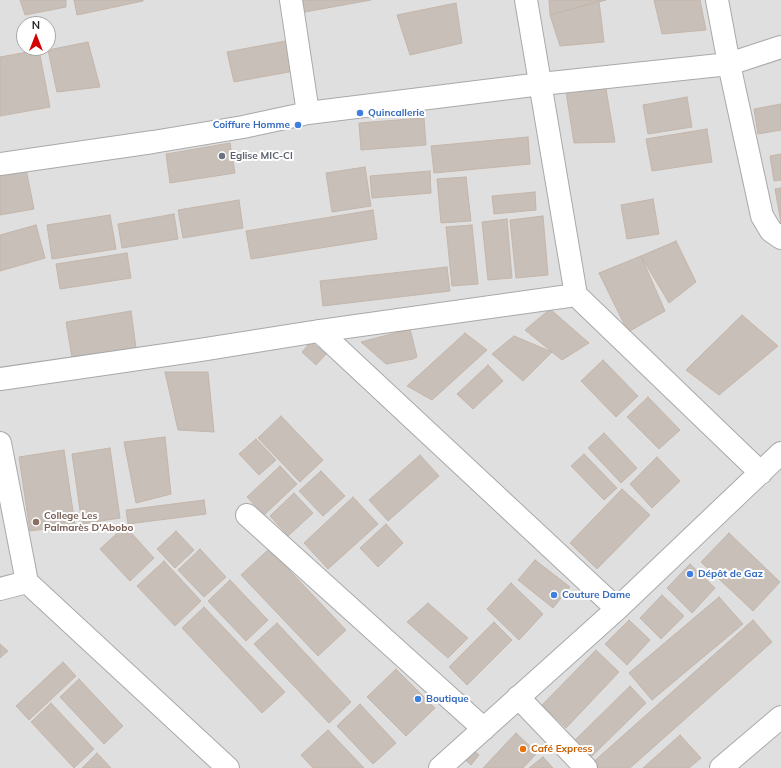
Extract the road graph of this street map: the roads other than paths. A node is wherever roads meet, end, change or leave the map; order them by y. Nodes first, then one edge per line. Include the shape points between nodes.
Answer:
1 (291, 0) edge
2 (526, 0) edge
3 (717, 0) edge
4 (781, 47) edge
5 (729, 64) junction
6 (542, 84) junction
7 (308, 113) junction
8 (0, 164) edge
9 (781, 238) edge
10 (576, 295) junction
11 (320, 331) junction
12 (0, 380) edge
13 (0, 443) edge
14 (781, 453) edge
15 (761, 473) junction
16 (247, 515) dead end
17 (27, 582) junction
18 (0, 589) edge
19 (617, 608) junction
20 (518, 697) junction
21 (781, 717) edge
22 (484, 729) junction
23 (220, 765) edge
24 (440, 768) edge
25 (586, 768) edge
26 (721, 768) edge

1 - 7 street
2 - 6 street
3 - 5 street
4 - 5 street
5 - 6 street
5 - 9 street via 762,216 771,231
6 - 7 street
6 - 10 street
7 - 8 street via 153,142
10 - 11 street
10 - 15 street
11 - 12 street
11 - 19 street
13 - 17 street
14 - 15 street
15 - 19 street
16 - 22 street
17 - 18 street
17 - 23 street
19 - 20 street
20 - 22 street
20 - 25 street
21 - 26 street
22 - 24 street

